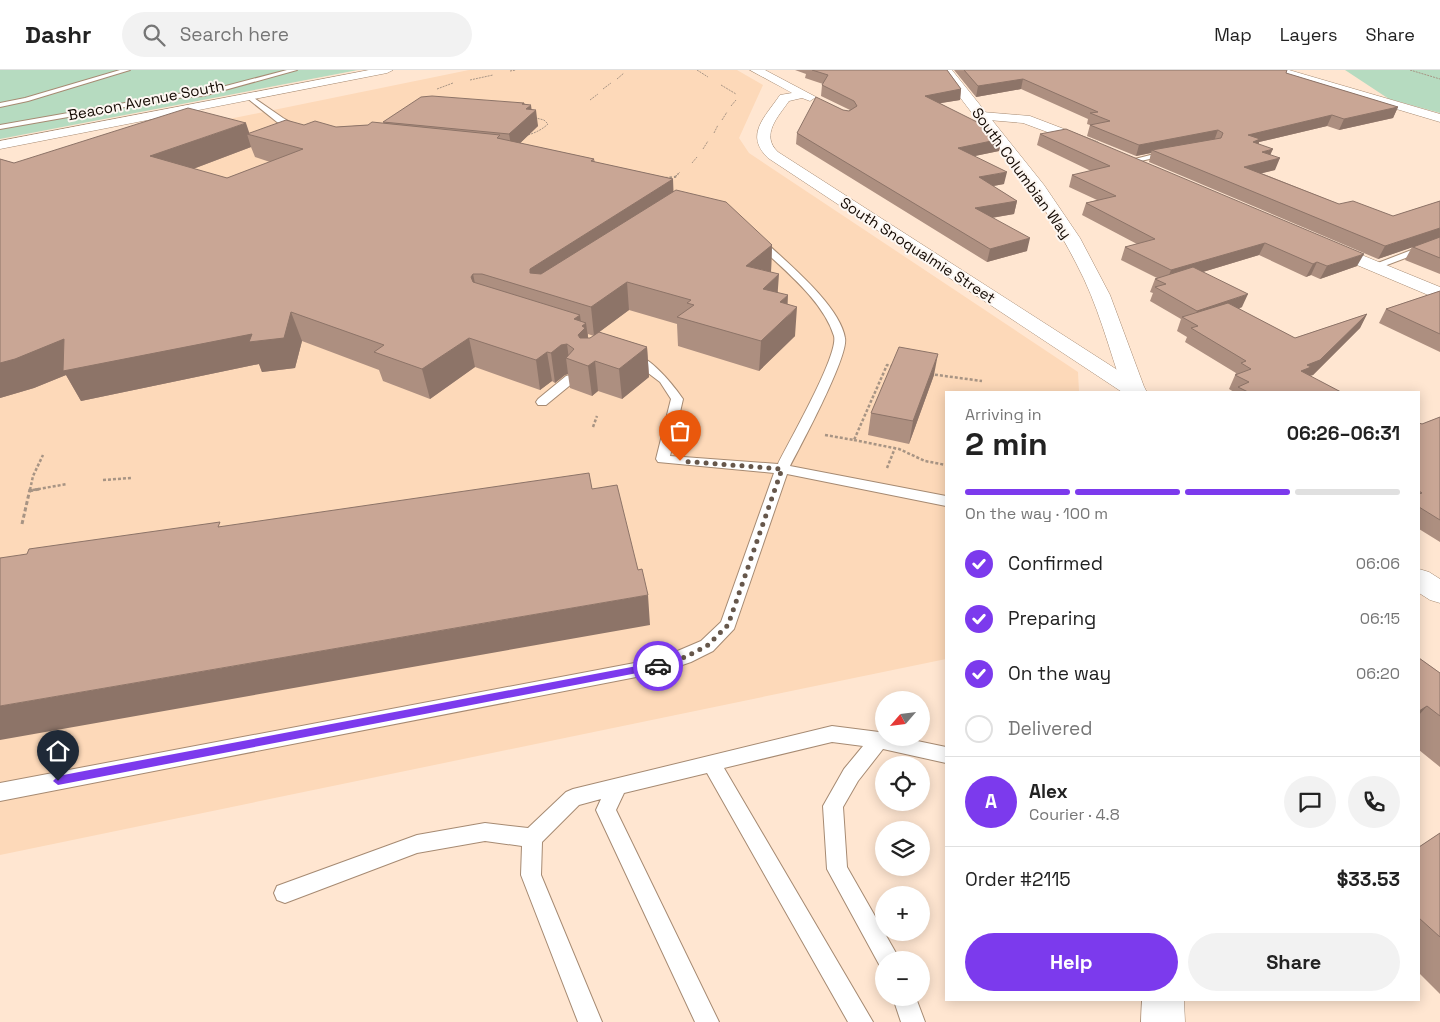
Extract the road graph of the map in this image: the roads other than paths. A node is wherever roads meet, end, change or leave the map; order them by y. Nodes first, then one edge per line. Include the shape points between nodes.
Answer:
1 (127, 70) edge
2 (294, 70) edge
3 (387, 70) edge
4 (756, 70) edge
5 (946, 70) edge
6 (1276, 70) edge
7 (804, 94) junction
8 (248, 97) junction
9 (821, 103) edge
10 (0, 105) edge
11 (982, 116) junction
12 (1440, 118) edge
13 (0, 126) edge
14 (312, 133) edge
15 (0, 145) edge
16 (1180, 150) edge
17 (1130, 161) junction
18 (1158, 173) edge
19 (751, 234) edge
20 (1312, 239) edge
21 (1440, 242) edge
22 (1375, 266) junction
23 (1440, 294) edge
24 (622, 351) edge
25 (570, 379) edge
26 (1133, 391) edge
27 (1135, 391) edge
28 (542, 402) dead end
29 (782, 469) junction
30 (945, 501) edge
31 (1420, 580) edge
32 (1440, 593) edge
33 (875, 739) edge
34 (875, 746) edge
35 (906, 746) edge
36 (945, 755) edge
37 (711, 763) junction
38 (618, 786) junction
39 (0, 792) edge
40 (532, 838) junction
41 (285, 893) dead end
42 (884, 951) edge
43 (1163, 1001) edge
44 (908, 1006) edge
45 (590, 1022) edge
46 (707, 1022) edge
47 (861, 1022) edge
48 (913, 1022) edge
49 (1163, 1022) edge

1 - 10 lane
2 - 13 lane via 203,94
3 - 8 street, Beacon Avenue South
4 - 7 street
5 - 11 street, South Columbian Way
6 - 12 street
7 - 9 street
7 - 26 street, South Snoqualmie Street via 784,98 763,131 762,138 773,155
8 - 14 lane via 280,120
8 - 15 street, Beacon Avenue South
11 - 17 street via 1034,121
11 - 27 street, South Columbian Way via 1043,196 1086,265
16 - 17 lane
17 - 18 street
19 - 29 lane via 828,311 840,338 838,354
20 - 22 street
21 - 22 lane
22 - 23 street
24 - 29 lane via 664,380 676,399 662,459
25 - 28 lane
29 - 30 lane
29 - 39 lane via 728,625 707,646 685,657 662,665
31 - 32 street
33 - 37 lane via 832,734
34 - 42 lane via 851,775 833,806 837,869
35 - 36 lane
37 - 38 lane
37 - 47 lane
38 - 40 lane via 573,798
38 - 46 lane via 606,810
40 - 41 lane via 485,832 417,844
40 - 45 lane via 532,875
43 - 49 street
44 - 48 lane

